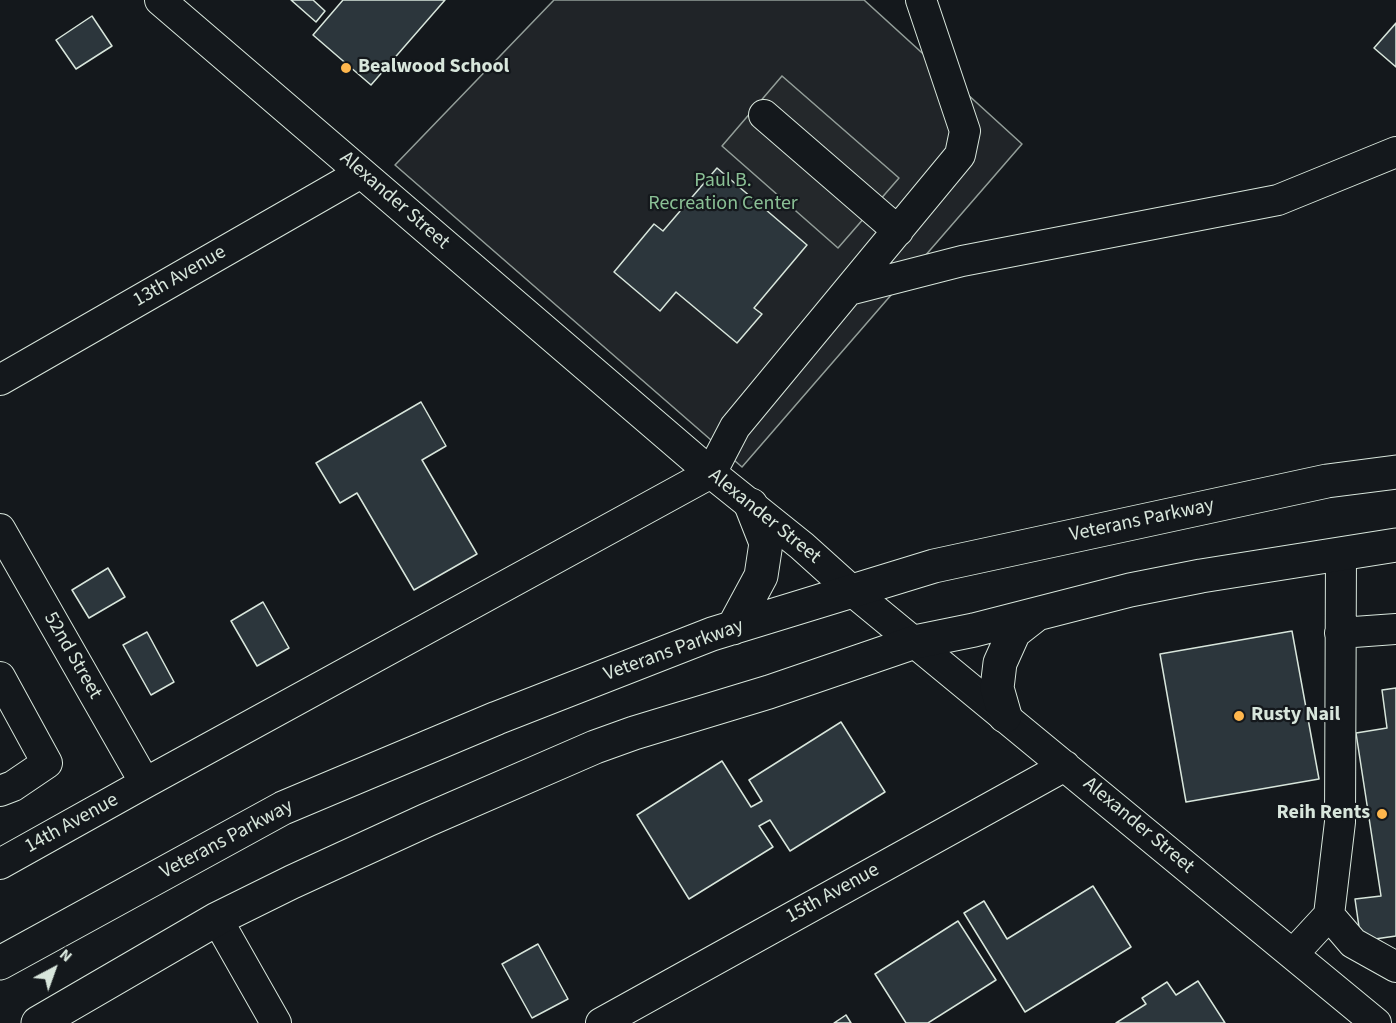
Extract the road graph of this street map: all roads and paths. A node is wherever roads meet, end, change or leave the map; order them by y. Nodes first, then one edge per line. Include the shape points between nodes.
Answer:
1 (160, 0) edge
2 (921, 0) edge
3 (764, 115) dead end
4 (1396, 152) edge
5 (361, 173) junction
6 (898, 231) junction
7 (849, 290) junction
8 (0, 380) edge
9 (1396, 472) edge
10 (711, 473) junction
11 (751, 505) junction
12 (0, 529) edge
13 (1396, 545) edge
14 (1341, 554) junction
15 (852, 591) junction
16 (1037, 614) junction
17 (733, 628) junction
18 (1396, 629) edge
19 (1340, 633) junction
20 (915, 642) junction
21 (0, 677) edge
22 (1005, 716) junction
23 (1065, 766) junction
24 (145, 783) junction
25 (0, 792) edge
26 (0, 864) edge
27 (1329, 915) junction
28 (217, 919) junction
29 (1293, 954) junction
30 (0, 963) edge
31 (1396, 968) edge
32 (38, 1023) edge
33 (276, 1023) edge
34 (601, 1023) edge
35 (1376, 1023) edge

1 - 5 street, Alexander Street
2 - 6 street via 965,131 960,155
3 - 6 street
4 - 7 street via 1278,200 962,261
5 - 8 street, 13th Avenue
5 - 10 street, Alexander Street
6 - 7 street
7 - 10 street via 735,427
9 - 15 main road, Veterans Parkway via 1328,481 946,563
10 - 11 street, Alexander Street
10 - 24 street
11 - 15 street, Alexander Street
11 - 17 main road via 766,543 761,576
12 - 24 street, 52nd Street
13 - 14 main road
14 - 16 main road via 1191,578
14 - 19 street
15 - 17 main road, Veterans Parkway
15 - 20 street, Alexander Street
16 - 20 main road
16 - 22 main road via 1014,632 1000,663 997,688
17 - 30 main road, Veterans Parkway via 497,718 283,808
18 - 19 street
19 - 27 street via 1340,822
20 - 22 street, Alexander Street
20 - 28 main road via 595,747 427,820
21 - 25 street via 47,763
22 - 23 street, Alexander Street
23 - 29 street, Alexander Street
23 - 34 street, 15th Avenue
24 - 26 street, 14th Avenue
27 - 29 street
27 - 31 street via 1353,943
28 - 32 main road
28 - 33 street
29 - 35 street, Alexander Street

